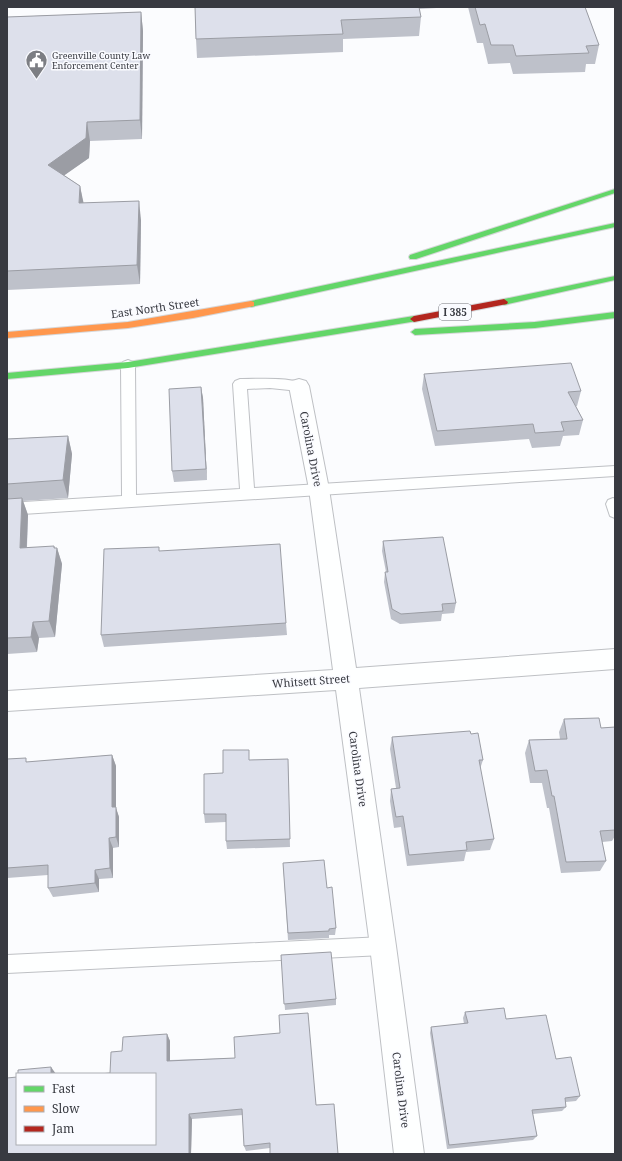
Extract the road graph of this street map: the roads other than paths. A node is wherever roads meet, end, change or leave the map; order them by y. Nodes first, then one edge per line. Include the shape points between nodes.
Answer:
1 (615, 191) edge
2 (615, 225) edge
3 (615, 278) edge
4 (304, 293) junction
5 (615, 315) edge
6 (403, 332) dead end
7 (387, 333) dead end
8 (7, 335) edge
9 (294, 338) junction
10 (128, 365) junction
11 (7, 376) edge
12 (299, 386) joint
13 (615, 471) edge
14 (319, 489) junction
15 (247, 494) junction
16 (129, 501) junction
17 (7, 509) edge
18 (615, 659) edge
19 (346, 679) junction
20 (7, 701) edge
21 (383, 946) junction
22 (7, 964) edge
23 (409, 1154) edge

1 - 4 highway
2 - 4 highway
3 - 9 highway, I 385 via 446,314
4 - 8 highway, East North Street via 128,325
5 - 6 highway via 535,325
7 - 9 highway
9 - 10 highway
10 - 11 highway
10 - 16 lane
12 - 14 street, Carolina Drive
12 - 15 lane via 270,383 240,384
13 - 14 lane
14 - 15 lane
14 - 19 street, Carolina Drive
15 - 16 lane
16 - 17 lane
18 - 19 street, Whitsett Street
19 - 20 street, Whitsett Street
19 - 21 street, Carolina Drive
21 - 22 lane
21 - 23 street, Carolina Drive

